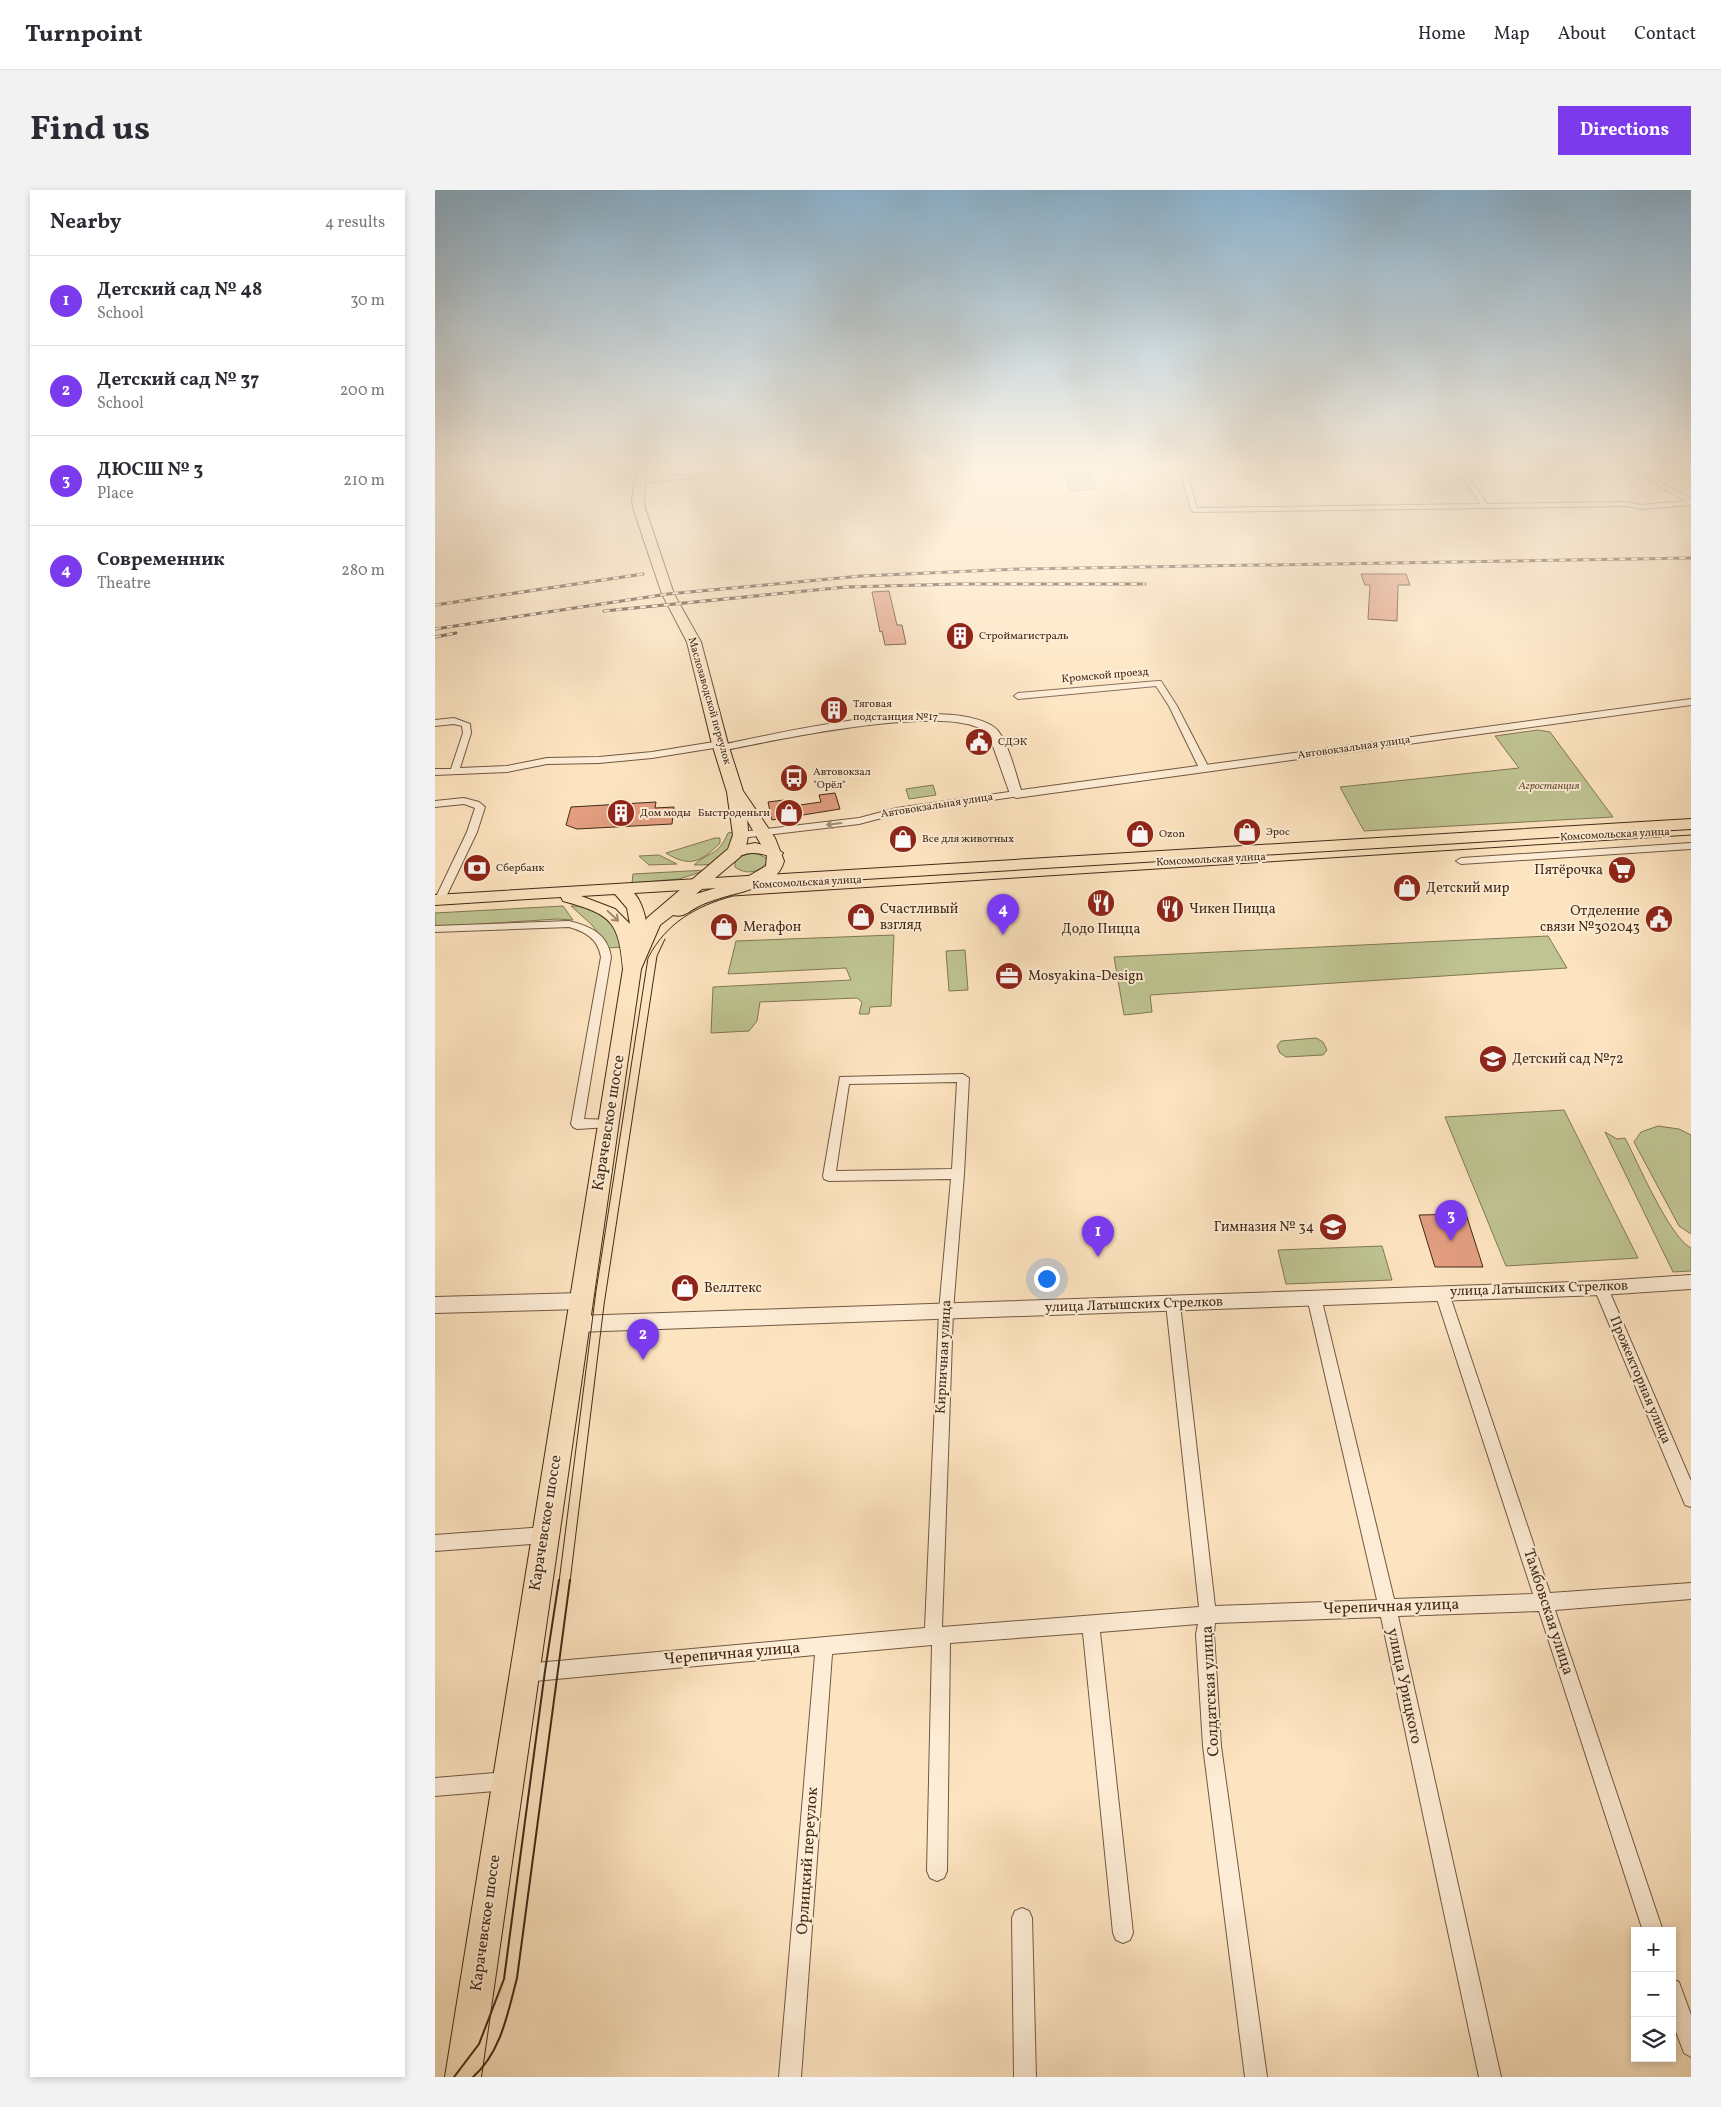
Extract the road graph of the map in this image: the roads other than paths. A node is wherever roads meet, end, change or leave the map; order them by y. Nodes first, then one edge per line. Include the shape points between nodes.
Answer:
1 (656, 557) edge
2 (1018, 696) dead end
3 (1691, 702) edge
4 (435, 723) edge
5 (721, 746) junction
6 (1204, 768) junction
7 (455, 771) junction
8 (436, 775) edge
9 (735, 792) junction
10 (1016, 794) junction
11 (435, 804) edge
12 (1691, 824) edge
13 (1691, 831) edge
14 (763, 833) junction
15 (741, 835) junction
16 (1691, 846) edge
17 (776, 857) junction
18 (729, 858) junction
19 (1461, 861) dead end
20 (807, 876) junction
21 (759, 879) junction
22 (727, 884) junction
23 (693, 887) junction
24 (622, 891) junction
25 (569, 898) junction
26 (437, 902) edge
27 (435, 929) edge
28 (632, 969) junction
29 (609, 1123) junction
30 (958, 1174) junction
31 (1691, 1282) edge
32 (1601, 1288) junction
33 (1442, 1293) junction
34 (1314, 1297) junction
35 (1173, 1304) junction
36 (435, 1305) edge
37 (946, 1311) junction
38 (579, 1313) junction
39 (1691, 1500) edge
40 (544, 1535) junction
41 (435, 1543) edge
42 (1691, 1591) edge
43 (1544, 1602) junction
44 (1387, 1607) junction
45 (1208, 1615) junction
46 (1091, 1624) junction
47 (937, 1636) junction
48 (824, 1646) junction
49 (523, 1673) junction
50 (507, 1781) junction
51 (435, 1787) edge
52 (937, 1871) dead end
53 (1022, 1918) dead end
54 (1652, 1927) edge
55 (1123, 1934) dead end
56 (1676, 2001) edge
57 (1691, 2046) edge
58 (463, 2077) edge
59 (791, 2077) edge
60 (1025, 2077) edge
61 (1256, 2077) edge
62 (1490, 2077) edge

1 - 5 highway, Маслозаводской переулок via 668,594 694,642
2 - 6 street, Кромской проезд via 1158,683
3 - 6 street, Автовокзальная улица
4 - 7 street via 454,721 466,724 467,733
5 - 7 street via 652,756 547,761 507,769
5 - 9 highway, Маслозаводской переулок
5 - 10 street via 885,720 928,717 963,720 983,726 996,735
6 - 10 street, Автовокзальная улица
7 - 8 street
9 - 14 highway, Маслозаводской переулок
9 - 15 highway, Маслозаводской переулок
10 -> 14 street, Автовокзальная улица via 897,810 859,821
11 - 26 street via 466,801 480,807 472,832
12 - 20 main road, Комсомольская улица
13 - 22 main road, Комсомольская улица
14 - 15 street, Автовокзальная улица
14 - 17 highway, Маслозаводской переулок
15 - 18 highway, Маслозаводской переулок via 737,849
16 - 19 street
17 - 18 main road via 767,850 753,847 740,850
17 - 20 main road via 789,872
17 - 21 highway via 772,870
18 - 22 main road via 720,874
18 - 23 highway
20 - 21 main road, Комсомольская улица
21 - 22 highway, Комсомольская улица
22 - 23 main road, Комсомольская улица
22 - 28 highway via 672,917 653,935
23 - 24 main road, Комсомольская улица
23 - 28 highway via 653,922
24 - 25 main road, Комсомольская улица
24 - 26 main road, Комсомольская улица
24 - 28 main road via 636,907 639,917
25 - 26 main road, Комсомольская улица
25 -> 28 main road via 601,907 615,916 630,939
27 - 29 street via 569,924 587,930 601,940 606,957 577,1124
28 - 29 highway, Карачевское шоссе
29 - 38 highway, Карачевское шоссе
30 - 30 street, Кирпичная улица via 963,1078 844,1080 829,1176
30 - 37 street, Кирпичная улица
31 - 32 street, улица Латышских Стрелков
32 - 33 street, улица Латышских Стрелков
32 - 39 street, Прожекторная улица
33 - 34 street, улица Латышских Стрелков
33 - 43 street, Тамбовская улица
34 - 35 street, улица Латышских Стрелков
34 - 44 street, улица Урицкого
35 - 37 street, улица Латышских Стрелков
35 - 45 street, Солдатская улица
36 - 38 street, улица Латышских Стрелков
37 - 38 street, улица Латышских Стрелков
37 - 47 street, Кирпичная улица
38 - 40 highway, Карачевское шоссе
40 - 41 street
40 - 49 highway, Карачевское шоссе
42 - 43 street, Черепичная улица
43 - 44 street, Черепичная улица
43 - 54 street, Тамбовская улица
44 - 45 street, Черепичная улица
44 - 62 street, улица Урицкого
45 - 46 street, Черепичная улица
45 - 61 street, Солдатская улица via 1205,1634 1212,1746
46 - 47 street, Черепичная улица
46 - 55 street
47 - 48 street, Черепичная улица
47 - 52 street
48 - 49 street, Черепичная улица
48 - 59 street, Орлицкий переулок
49 - 50 highway, Карачевское шоссе
50 - 51 street
50 - 58 highway, Карачевское шоссе
53 - 60 street
56 - 57 street

